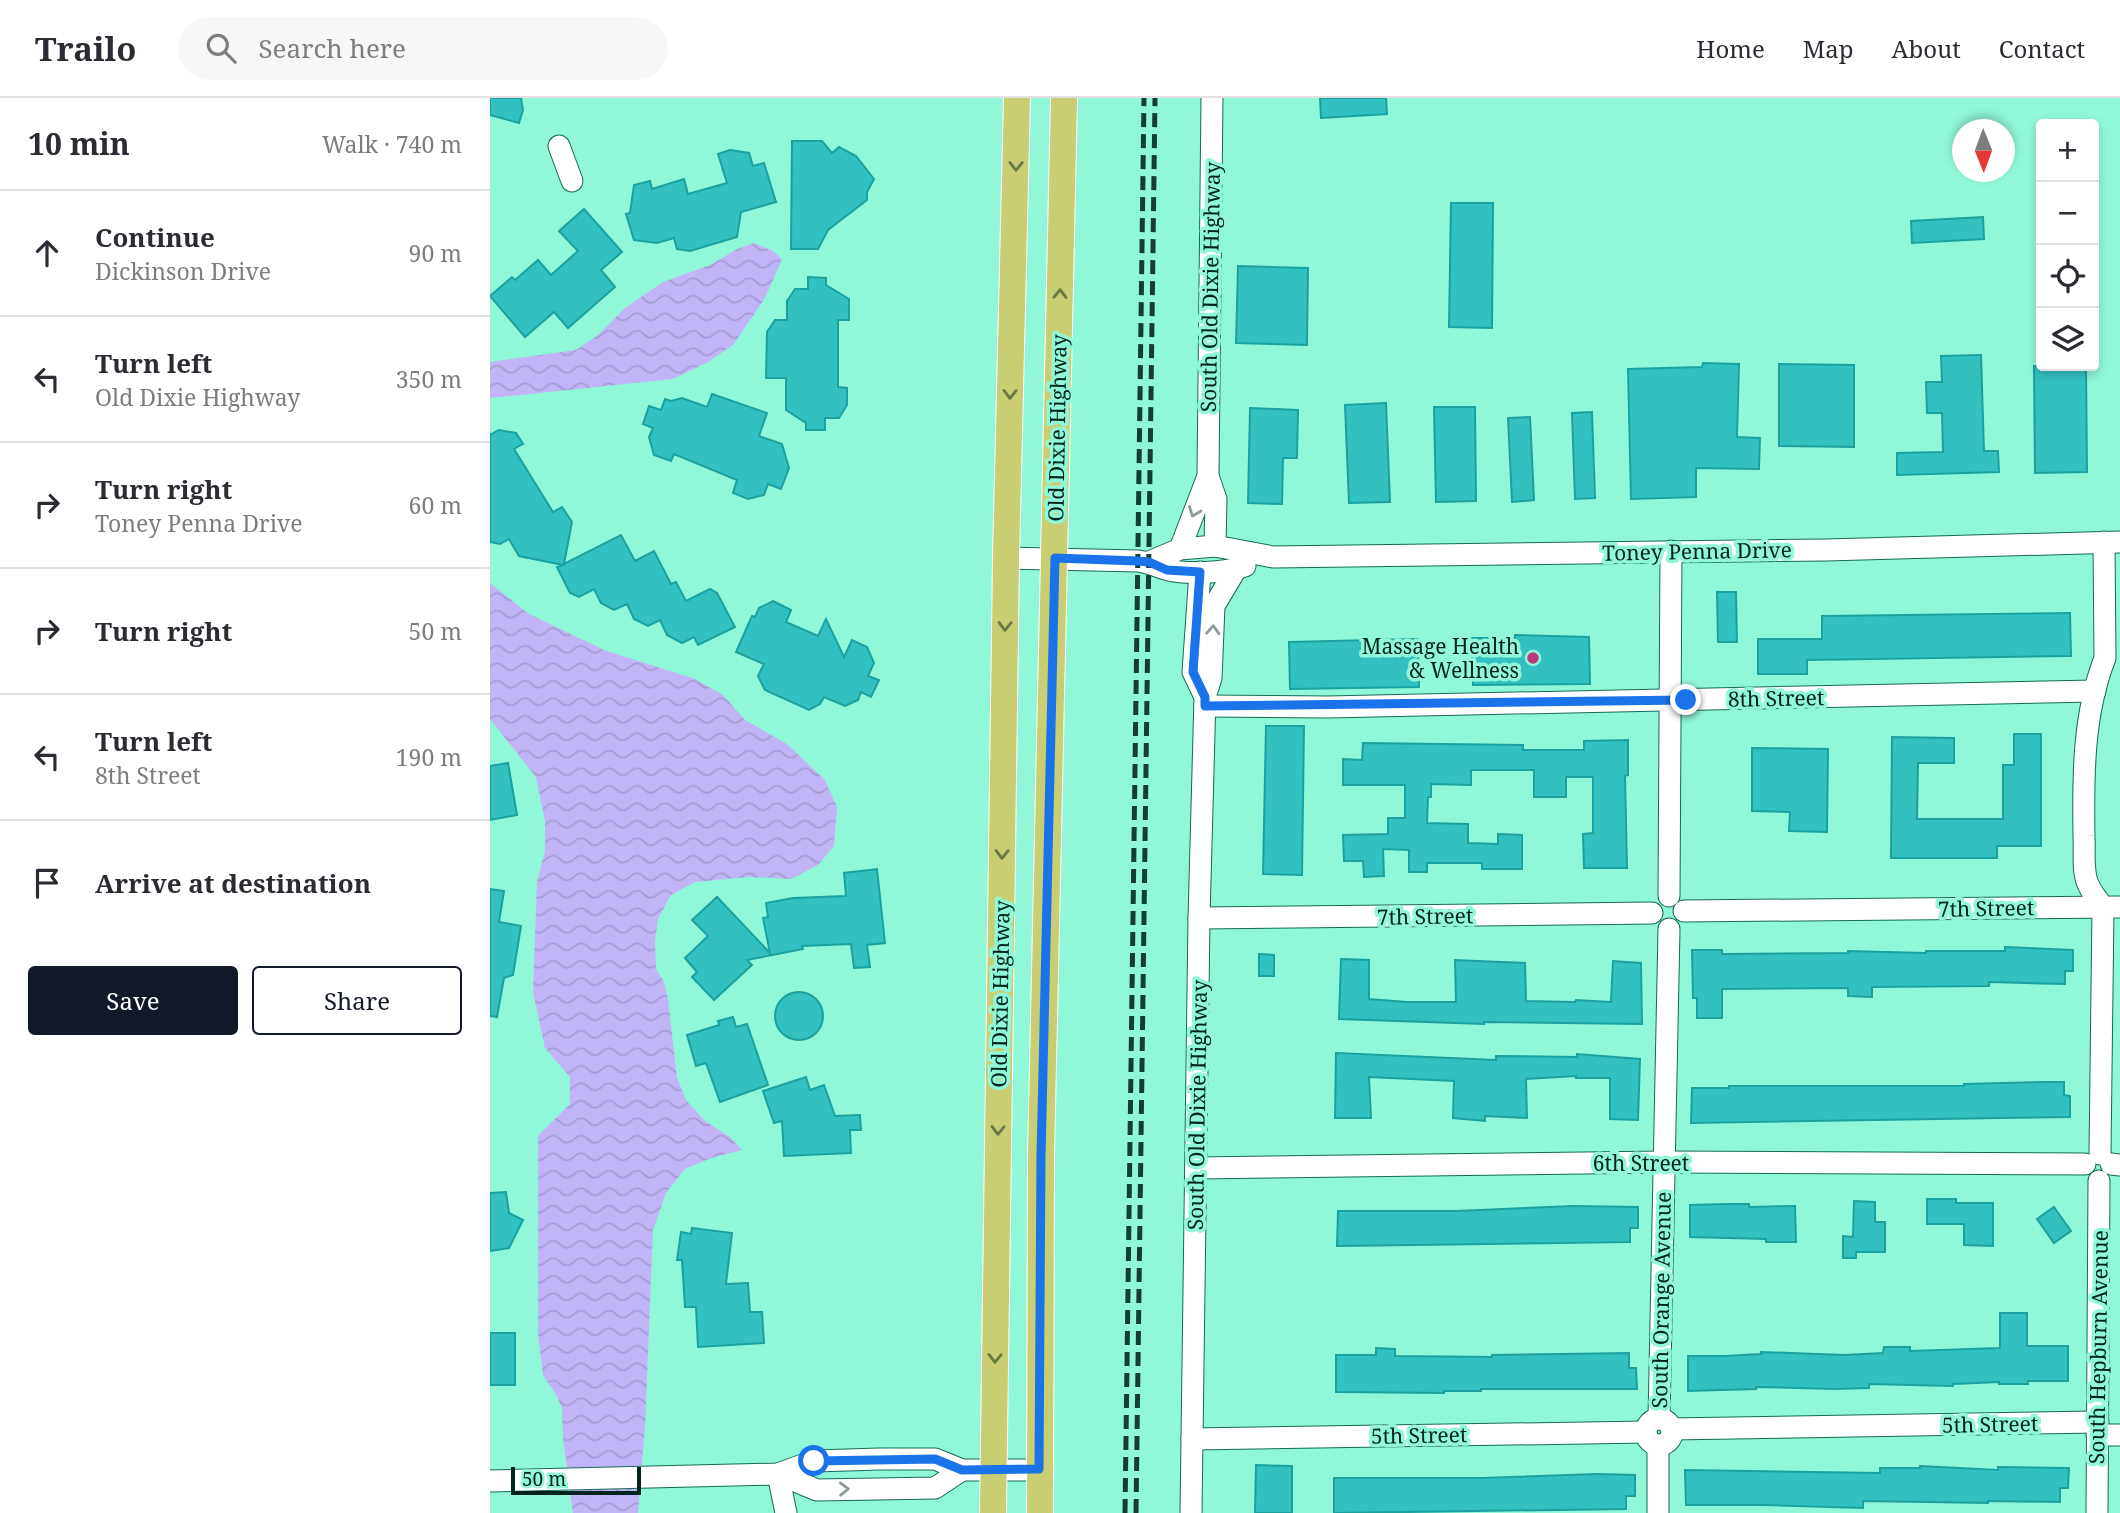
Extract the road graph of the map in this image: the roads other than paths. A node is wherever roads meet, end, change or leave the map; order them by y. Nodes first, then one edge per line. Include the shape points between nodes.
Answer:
1 (1017, 98) edge
2 (1064, 98) edge
3 (1212, 98) edge
4 (559, 146) dead end
5 (572, 181) dead end
6 (1208, 477) junction
7 (2112, 542) edge
8 (1215, 546) junction
9 (1181, 549) junction
10 (1671, 551) junction
11 (1273, 557) junction
12 (1006, 558) junction
13 (1055, 558) junction
14 (1149, 562) junction
15 (1236, 569) junction
16 (1200, 572) junction
17 (2120, 674) edge
18 (2096, 683) junction
19 (1670, 700) junction
20 (1205, 702) junction
21 (1676, 904) junction
22 (2111, 907) edge
23 (1651, 913) junction
24 (1199, 918) junction
25 (1669, 929) junction
26 (1664, 1162) junction
27 (2103, 1166) edge
28 (1196, 1168) junction
29 (2098, 1428) junction
30 (1659, 1431) junction
31 (2120, 1435) edge
32 (1192, 1439) junction
33 (880, 1460) junction
34 (993, 1469) junction
35 (1039, 1469) junction
36 (962, 1470) junction
37 (778, 1474) junction
38 (490, 1481) edge
39 (876, 1489) junction
40 (786, 1513) edge
41 (993, 1513) edge
42 (1040, 1513) edge
43 (1191, 1513) edge
44 (1658, 1513) edge
45 (2097, 1513) edge

1 -> 12 main road, Old Dixie Highway
13 -> 2 main road, Old Dixie Highway
3 - 6 street, South Old Dixie Highway
4 - 5 street
6 - 8 street, South Old Dixie Highway via 1216,499
6 -> 9 street, South Old Dixie Highway
7 - 10 street, Toney Penna Drive
7 - 18 street, South Hepburn Avenue via 2105,659
8 - 9 street, Toney Penna Drive
8 - 11 street, Toney Penna Drive
9 - 14 street, Toney Penna Drive
10 - 11 street, Toney Penna Drive
10 - 19 street
11 - 15 street, Toney Penna Drive
12 - 13 street, Toney Penna Drive
12 -> 34 main road, Old Dixie Highway
13 - 14 street, Toney Penna Drive
13 - 35 main road, Old Dixie Highway
14 - 16 street, Toney Penna Drive via 1167,570
15 - 16 street, Toney Penna Drive
20 -> 15 street, South Old Dixie Highway via 1211,678 1214,606
16 - 20 street, South Old Dixie Highway via 1193,672
17 - 18 street, 8th Street
18 - 19 street, 8th Street
18 - 22 street, South Hepburn Avenue via 2085,751 2085,858 2087,884
19 - 20 street, 8th Street
19 - 21 street
20 - 24 street, South Old Dixie Highway
21 - 22 street, 7th Street
21 - 23 street via 1658,899
21 - 25 street via 1682,921
22 - 27 street, South Hepburn Avenue
23 - 24 street, 7th Street
23 - 25 street via 1655,923
24 - 28 street, South Old Dixie Highway
25 - 26 street, South Orange Avenue
26 - 27 street, 6th Street
26 - 28 street, 6th Street
26 - 30 street, South Orange Avenue
27 - 29 street, South Hepburn Avenue
28 - 32 street, South Old Dixie Highway
29 - 30 street, 5th Street
29 - 31 street, 5th Street
29 - 45 street, South Hepburn Avenue
30 - 32 street, 5th Street
30 - 44 street, South Orange Avenue
32 - 43 street, South Old Dixie Highway
33 - 36 street via 935,1459
33 - 37 street via 814,1461
33 - 39 street via 871,1465
34 - 35 street
34 - 36 street
34 - 41 main road, Old Dixie Highway
35 - 42 main road, Old Dixie Highway
36 - 39 street via 935,1488
37 - 38 street
37 -> 39 street via 817,1490
37 - 40 street

